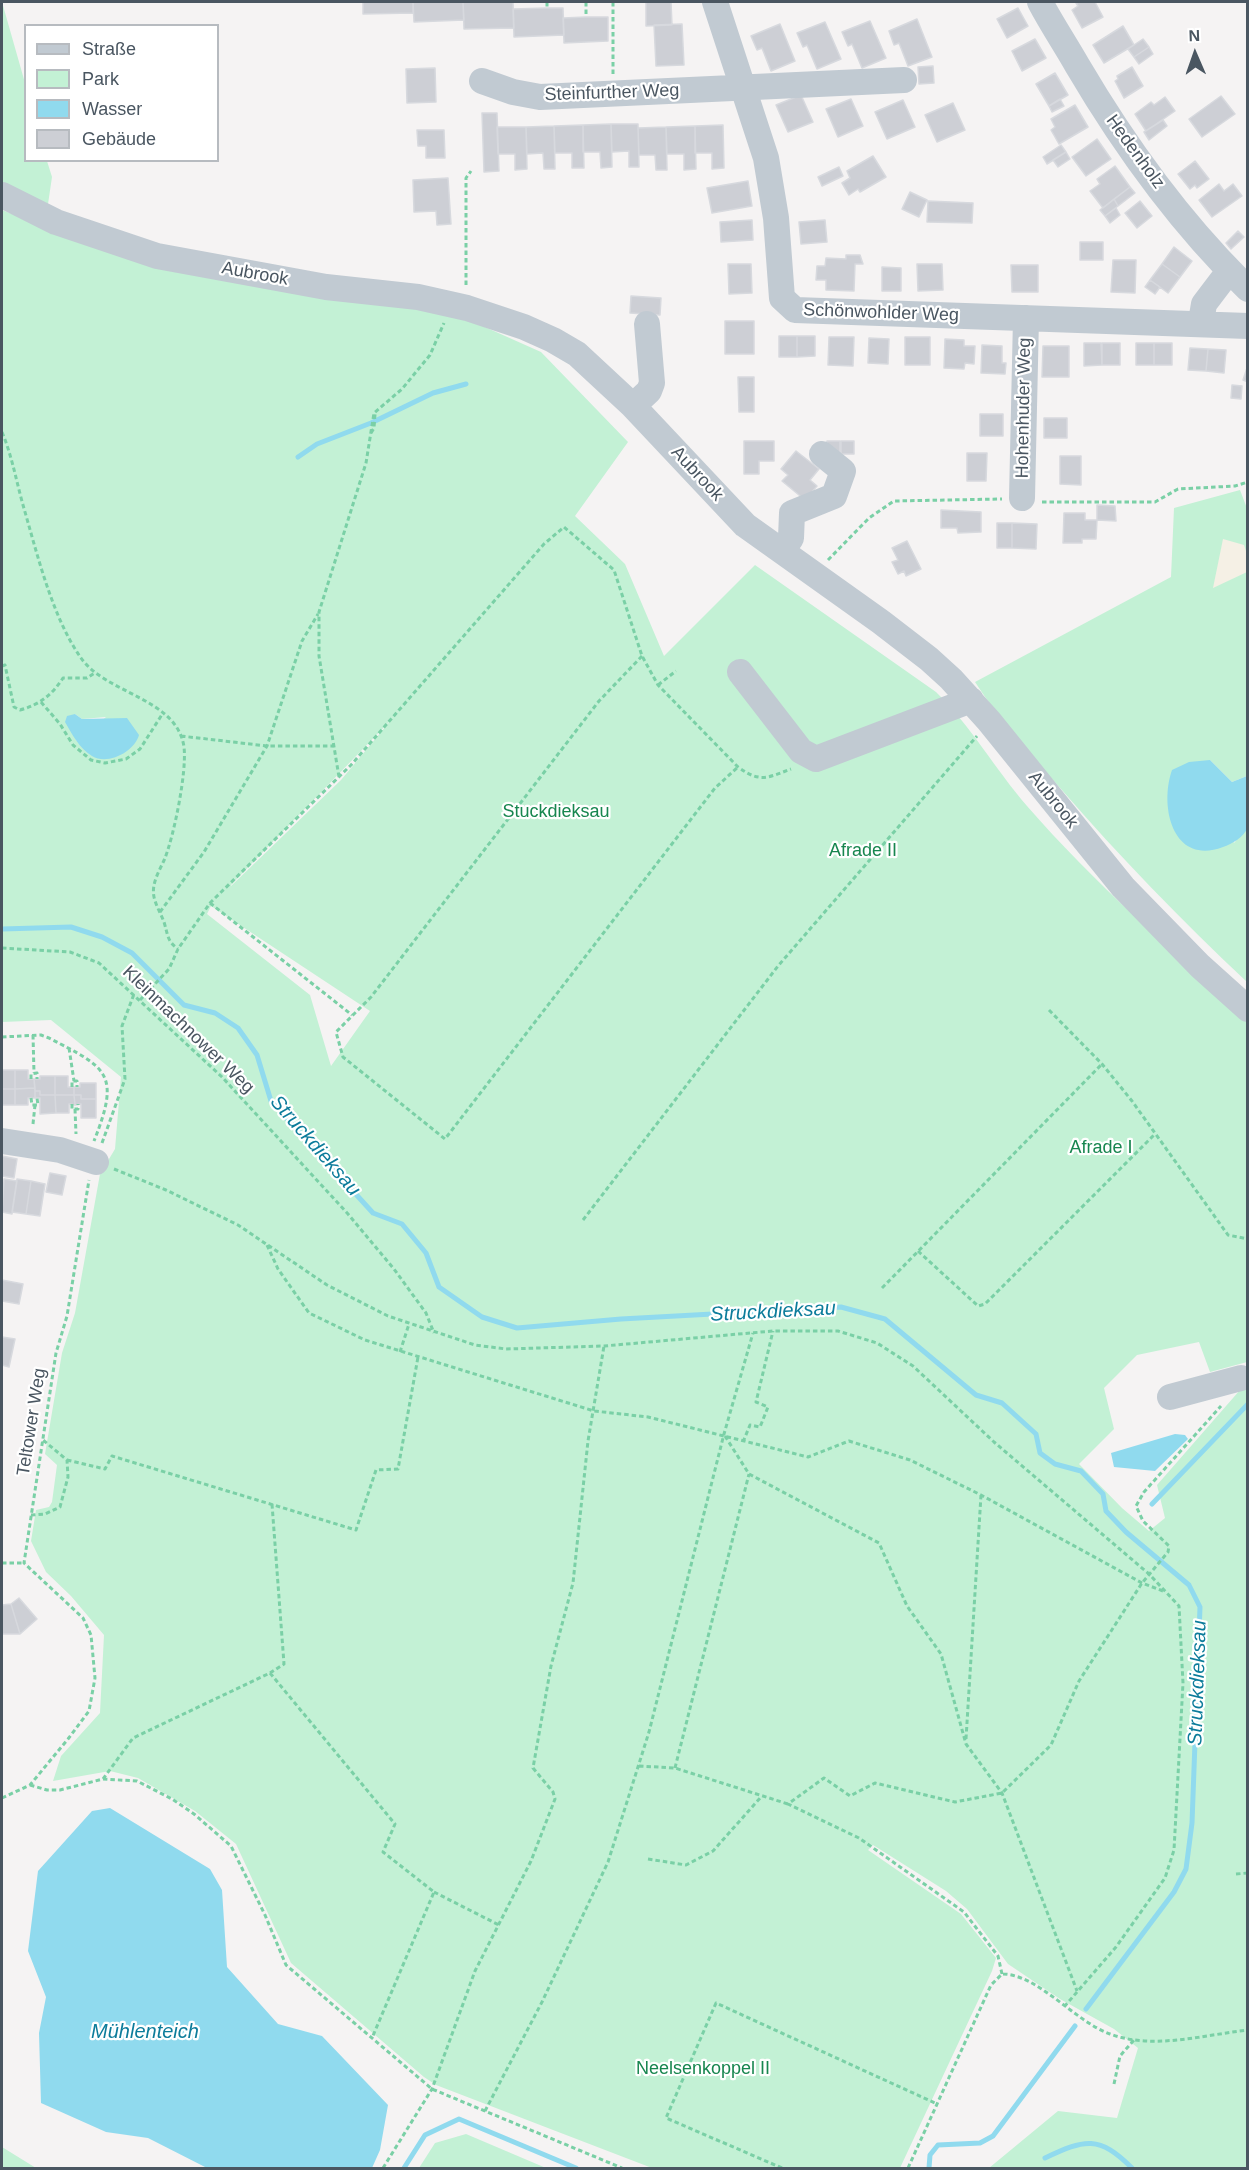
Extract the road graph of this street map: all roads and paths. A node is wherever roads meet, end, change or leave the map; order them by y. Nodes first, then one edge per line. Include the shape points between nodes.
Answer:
1 (547, 2) edge
2 (586, 2) edge
3 (613, 2) edge
4 (715, 2) edge
5 (1041, 2) edge
6 (548, 8) dead end
7 (586, 17) dead end
8 (904, 80) dead end
9 (482, 81) dead end
10 (744, 88) junction
11 (613, 94) junction
12 (471, 171) dead end
13 (2, 195) edge
14 (1229, 271) junction
15 (1248, 289) edge
16 (457, 298) junction
17 (1026, 318) junction
18 (1201, 322) junction
19 (646, 324) dead end
20 (1248, 326) edge
21 (633, 406) junction
22 (2, 432) edge
23 (822, 454) dead end
24 (1248, 482) edge
25 (1022, 498) joint
26 (996, 499) dead end
27 (782, 551) junction
28 (833, 553) dead end
29 (319, 612) junction
30 (642, 656) junction
31 (2, 666) edge
32 (676, 671) dead end
33 (96, 672) junction
34 (740, 672) dead end
35 (658, 686) junction
36 (971, 700) junction
37 (41, 702) junction
38 (163, 713) junction
39 (989, 721) junction
40 (180, 736) junction
41 (267, 746) junction
42 (334, 746) junction
43 (816, 759) junction
44 (738, 767) junction
45 (339, 777) junction
46 (210, 903) junction
47 (160, 912) junction
48 (2, 948) edge
49 (178, 949) junction
50 (134, 994) junction
51 (140, 1000) junction
52 (1248, 1008) edge
53 (1049, 1010) dead end
54 (352, 1015) junction
55 (33, 1035) junction
56 (2, 1037) edge
57 (69, 1048) junction
58 (1102, 1064) junction
59 (34, 1074) junction
60 (31, 1079) dead end
61 (37, 1079) dead end
62 (74, 1081) junction
63 (72, 1087) dead end
64 (77, 1087) dead end
65 (31, 1098) dead end
66 (37, 1098) dead end
67 (72, 1104) dead end
68 (78, 1104) dead end
69 (98, 1130) dead end
70 (1154, 1135) junction
71 (2, 1141) edge
72 (96, 1162) junction
73 (583, 1220) dead end
74 (1248, 1239) edge
75 (266, 1243) junction
76 (918, 1251) junction
77 (882, 1288) dead end
78 (409, 1324) junction
79 (773, 1331) junction
80 (434, 1333) junction
81 (753, 1333) junction
82 (604, 1346) junction
83 (400, 1352) junction
84 (418, 1358) junction
85 (1241, 1378) dead end
86 (1170, 1397) dead end
87 (1221, 1405) dead end
88 (594, 1411) junction
89 (724, 1434) junction
90 (43, 1440) junction
91 (743, 1442) junction
92 (67, 1461) junction
93 (749, 1474) junction
94 (981, 1495) junction
95 (272, 1504) junction
96 (32, 1515) junction
97 (2, 1563) edge
98 (24, 1563) junction
99 (1149, 1574) junction
100 (1142, 1583) junction
101 (1166, 1592) junction
102 (270, 1673) junction
103 (966, 1744) junction
104 (639, 1766) junction
105 (675, 1768) junction
106 (103, 1779) junction
107 (30, 1785) junction
108 (1002, 1794) junction
109 (761, 1797) junction
110 (2, 1798) edge
111 (788, 1804) junction
112 (648, 1859) dead end
113 (1248, 1873) edge
114 (1236, 1874) dead end
115 (434, 1892) junction
116 (499, 1925) junction
117 (1002, 1974) junction
118 (1077, 1992) junction
119 (1064, 2007) junction
120 (1248, 2030) edge
121 (372, 2038) junction
122 (1134, 2040) junction
123 (1113, 2084) dead end
124 (432, 2089) junction
125 (935, 2103) junction
126 (485, 2111) junction
127 (383, 2169) edge
128 (622, 2169) edge
129 (782, 2169) edge
130 (908, 2169) edge

1 - 6 path
2 - 7 path
3 - 11 path
4 - 10 street, Schönwohlder Weg
5 - 14 street, Hedenholz via 1100,104 1156,183
8 - 10 street
9 - 11 street, Steinfurther Weg via 540,97
10 - 11 street, Steinfurther Weg
10 - 17 street, Schönwohlder Weg via 770,177 780,291 787,306 803,312
12 - 16 path via 466,178
13 - 16 street, Aubrook via 56,222 157,256 326,287
14 - 15 street, Hedenholz
14 - 18 street via 1204,304
16 - 21 street, Aubrook via 576,354
16 - 29 path via 430,355 402,389 374,413 364,470
17 - 18 street, Schönwohlder Weg
17 - 25 street, Hohenhuder Weg
18 - 20 street, Schönwohlder Weg
19 - 21 street via 652,383
21 - 27 street, Aubrook via 736,516
22 - 33 path via 57,610 82,659
23 - 27 street via 843,471 834,496 792,513 791,538
24 - 25 path via 1178,489 1155,502 1049,503
26 - 28 path via 894,501 869,518
27 - 36 street, Aubrook via 929,659
29 - 41 path via 302,641
29 - 42 path via 319,656
30 - 35 path
30 - 45 path via 614,570 564,526
30 - 54 path via 599,701 371,997
31 - 37 path via 5,665 14,706 20,710
32 - 35 path
33 - 37 path via 87,678 63,678
33 - 38 path
34 - 43 street via 801,751
35 - 44 path
36 - 39 street, Aubrook
36 - 43 street
37 - 38 path via 73,745 91,760 105,763 126,759 140,749
38 - 40 path
39 - 52 street, Aubrook via 1123,888
39 - 73 path via 778,966
40 - 41 path
40 - 47 path via 184,753 182,780 153,896
41 - 42 path
41 - 47 path via 204,852
42 - 45 path
43 - 44 path via 765,779
44 - 54 path via 715,788 445,1139 343,1057 336,1032
45 - 46 path
46 - 49 path
46 - 54 path
47 - 49 path via 168,942
48 - 50 path, Kleinmachnower Weg via 47,949 84,956 99,963
49 - 51 path via 169,969
50 - 51 path, Kleinmachnower Weg
50 - 72 path, Teltower Weg via 122,1026 125,1079
51 - 80 path, Kleinmachnower Weg via 222,1077 348,1214 401,1278 426,1313
53 - 58 path
55 - 56 path
55 - 57 path
55 - 59 path
57 - 62 path
57 - 69 path via 98,1066 106,1079 104,1117
58 - 70 path
58 - 76 path
59 - 60 path
59 - 61 path via 37,1073
62 - 63 path
62 - 64 path
65 - 66 path via 32,1106 38,1105
67 - 68 path via 72,1109 78,1109
70 - 74 path via 1228,1235
70 - 76 path via 985,1304 978,1306
71 - 72 street via 60,1150
72 - 75 path via 206,1208
72 - 90 path, Teltower Weg via 87,1187 68,1316 56,1353
75 - 78 path via 327,1285
75 - 83 path via 278,1269 309,1313
76 - 77 path
78 - 80 path
78 - 83 path
79 - 81 path
79 - 91 path via 756,1402 768,1407 760,1427 750,1425
79 - 99 path via 838,1331 877,1342 913,1366 994,1442
80 - 82 path via 506,1349
81 - 82 path
81 - 89 path
82 - 88 path
83 - 84 path
84 - 88 path
84 - 95 path via 398,1469 376,1470 356,1530
85 - 86 street
87 - 99 path via 1136,1506 1143,1521 1169,1546
88 - 89 path via 648,1417
88 - 116 path via 573,1582 551,1666 533,1768 555,1798 531,1861
89 - 91 path
89 - 93 path
89 - 104 path
90 - 92 path
90 - 96 path, Teltower Weg
91 - 94 path via 808,1457 849,1441 910,1460
92 - 95 path via 105,1468 112,1456
92 - 96 path via 68,1477 60,1507
93 - 103 path via 879,1542 907,1606 941,1654
93 - 105 path
94 - 100 path
94 - 103 path
95 - 102 path via 284,1664
96 - 98 path, Teltower Weg
97 - 98 path
98 - 107 path via 82,1618 92,1635 95,1678 89,1711
99 - 100 path
99 - 101 path
100 - 101 path
100 - 108 path via 1079,1681 1051,1745
101 - 118 path via 1179,1606 1183,1683 1174,1850 1165,1878 1116,1947
102 - 106 path via 133,1738
102 - 115 path via 395,1824 383,1852
103 - 108 path
104 - 105 path
104 - 126 path via 608,1862
105 - 109 path
106 - 107 path via 60,1790
106 - 121 path via 137,1781 172,1799 231,1846 286,1965
107 - 110 path
108 - 111 path via 955,1802 875,1783 850,1796 824,1778
108 - 118 path
109 - 111 path
109 - 112 path via 712,1851 686,1865
111 - 117 path via 859,1838 964,1912 998,1956
113 - 114 path
115 - 116 path
115 - 121 path
116 - 124 path via 475,1971
117 - 119 path via 1022,1977
117 - 125 path via 991,1985
118 - 119 path
119 - 122 path via 1084,2022
120 - 122 path via 1177,2040
121 - 124 path
122 - 123 path via 1120,2056
124 - 126 path
124 - 127 path
125 - 129 path via 716,2003 666,2118
125 - 130 path
126 - 128 path

